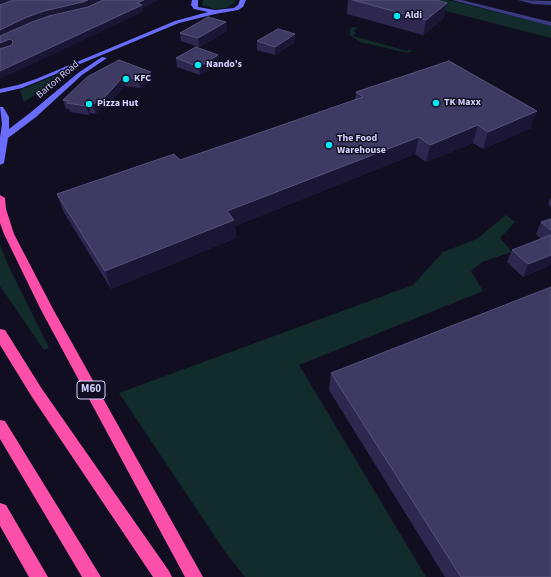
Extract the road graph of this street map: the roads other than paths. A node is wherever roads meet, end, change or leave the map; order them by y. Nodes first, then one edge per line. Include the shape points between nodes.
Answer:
1 (243, 0) edge
2 (455, 0) edge
3 (520, 0) edge
4 (551, 3) edge
5 (192, 5) edge
6 (215, 12) junction
7 (177, 22) junction
8 (551, 24) edge
9 (126, 44) junction
10 (0, 91) edge
11 (0, 109) edge
12 (3, 137) edge
13 (0, 163) edge
14 (0, 198) edge
15 (0, 334) edge
16 (0, 426) edge
17 (0, 511) edge
18 (39, 577) edge
19 (92, 577) edge
20 (163, 577) edge
21 (194, 577) edge

1 - 6 main road, Barton Road via 241,6 236,9
2 - 8 street
3 - 4 street
5 - 6 main road via 201,10
5 - 7 main road, Barton Road
6 - 7 main road, Barton Road
7 - 9 main road, Barton Road
9 - 10 main road, Barton Road via 29,84
9 - 12 main road, Barton Road via 80,74
11 - 12 main road via 6,124
12 - 13 main road
14 - 21 highway, M60 via 9,234 47,310
15 - 20 highway via 37,393
16 - 19 highway
17 - 18 highway

